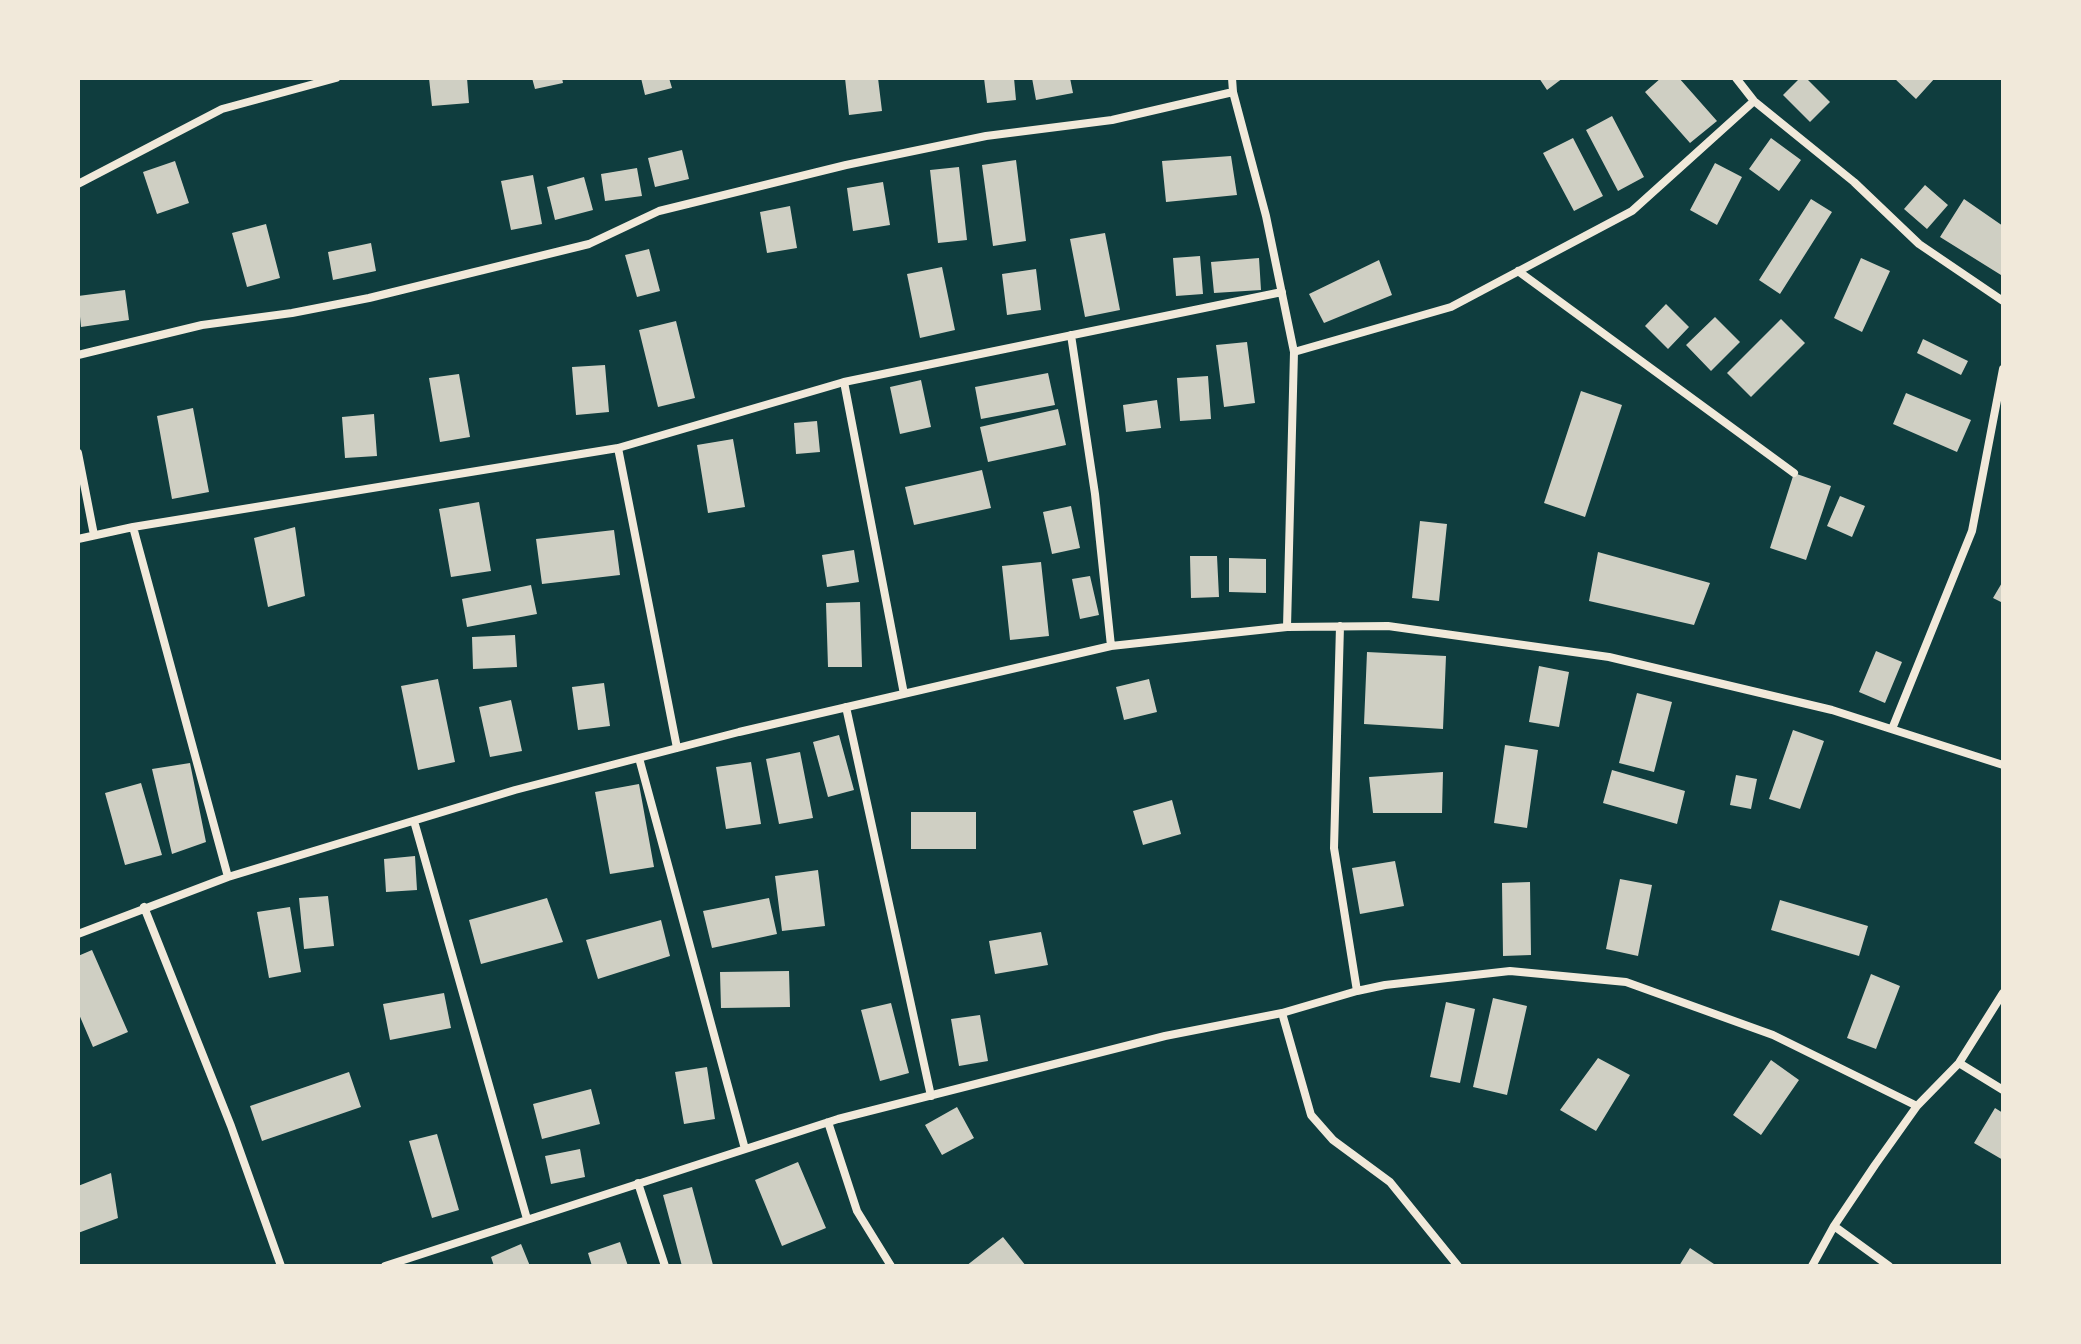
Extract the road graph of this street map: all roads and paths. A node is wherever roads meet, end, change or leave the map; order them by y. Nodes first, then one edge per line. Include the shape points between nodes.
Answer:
1 (336, 78) edge
2 (1232, 78) edge
3 (1736, 78) edge
4 (1233, 92) junction
5 (1754, 101) junction
6 (78, 184) edge
7 (1518, 271) junction
8 (1282, 292) junction
9 (2003, 301) edge
10 (1071, 335) junction
11 (1294, 352) junction
12 (78, 355) edge
13 (2003, 369) edge
14 (844, 382) junction
15 (618, 448) junction
16 (78, 453) edge
17 (1794, 473) dead end
18 (133, 527) junction
19 (94, 535) junction
20 (78, 539) edge
21 (1340, 626) junction
22 (1287, 627) junction
23 (1111, 646) junction
24 (904, 694) junction
25 (846, 707) junction
26 (1892, 729) junction
27 (677, 748) junction
28 (639, 758) junction
29 (2003, 765) edge
30 (414, 821) junction
31 (228, 877) junction
32 (144, 907) junction
33 (78, 934) edge
34 (1357, 991) junction
35 (2003, 993) edge
36 (1282, 1013) junction
37 (1959, 1063) junction
38 (2003, 1090) edge
39 (931, 1096) junction
40 (1917, 1106) junction
41 (828, 1122) junction
42 (745, 1149) junction
43 (638, 1183) junction
44 (527, 1219) junction
45 (1834, 1226) junction
46 (281, 1266) edge
47 (385, 1266) edge
48 (665, 1266) edge
49 (891, 1266) edge
50 (1458, 1266) edge
51 (1812, 1266) edge
52 (1889, 1266) edge

1 - 6 street via 222,109
2 - 4 street
3 - 5 street
4 - 8 street
4 - 12 street via 1112,120 986,136 846,165 659,211 589,244 369,298 202,325
5 - 7 street via 1632,211
5 - 9 street via 1854,182 1919,244
7 - 11 street via 1451,307
7 - 17 street
8 - 10 street
8 - 11 street
10 - 14 street
10 - 23 street
11 - 22 street
13 - 26 street via 1972,531
14 - 15 street
14 - 24 street
15 - 18 street
15 - 27 street
16 - 19 street
18 - 19 street
18 - 31 street
19 - 20 street
21 - 22 street
21 - 26 street via 1388,626 1609,657
21 - 34 street via 1334,848
22 - 23 street
23 - 24 street
24 - 25 street
25 - 27 street
25 - 39 street
26 - 29 street
27 - 28 street
28 - 30 street
28 - 42 street
30 - 31 street
30 - 44 street
31 - 32 street
32 - 33 street
32 - 46 street
34 - 36 street
34 - 40 street via 1510,971 1626,982 1773,1035
35 - 37 street
36 - 39 street via 1165,1036
36 - 50 street via 1311,1115 1333,1140 1390,1182
37 - 38 street
37 - 40 street
39 - 41 street
40 - 45 street
41 - 42 street
41 - 49 street via 857,1211
42 - 43 street
43 - 44 street
43 - 48 street
44 - 47 street
45 - 51 street
45 - 52 street

